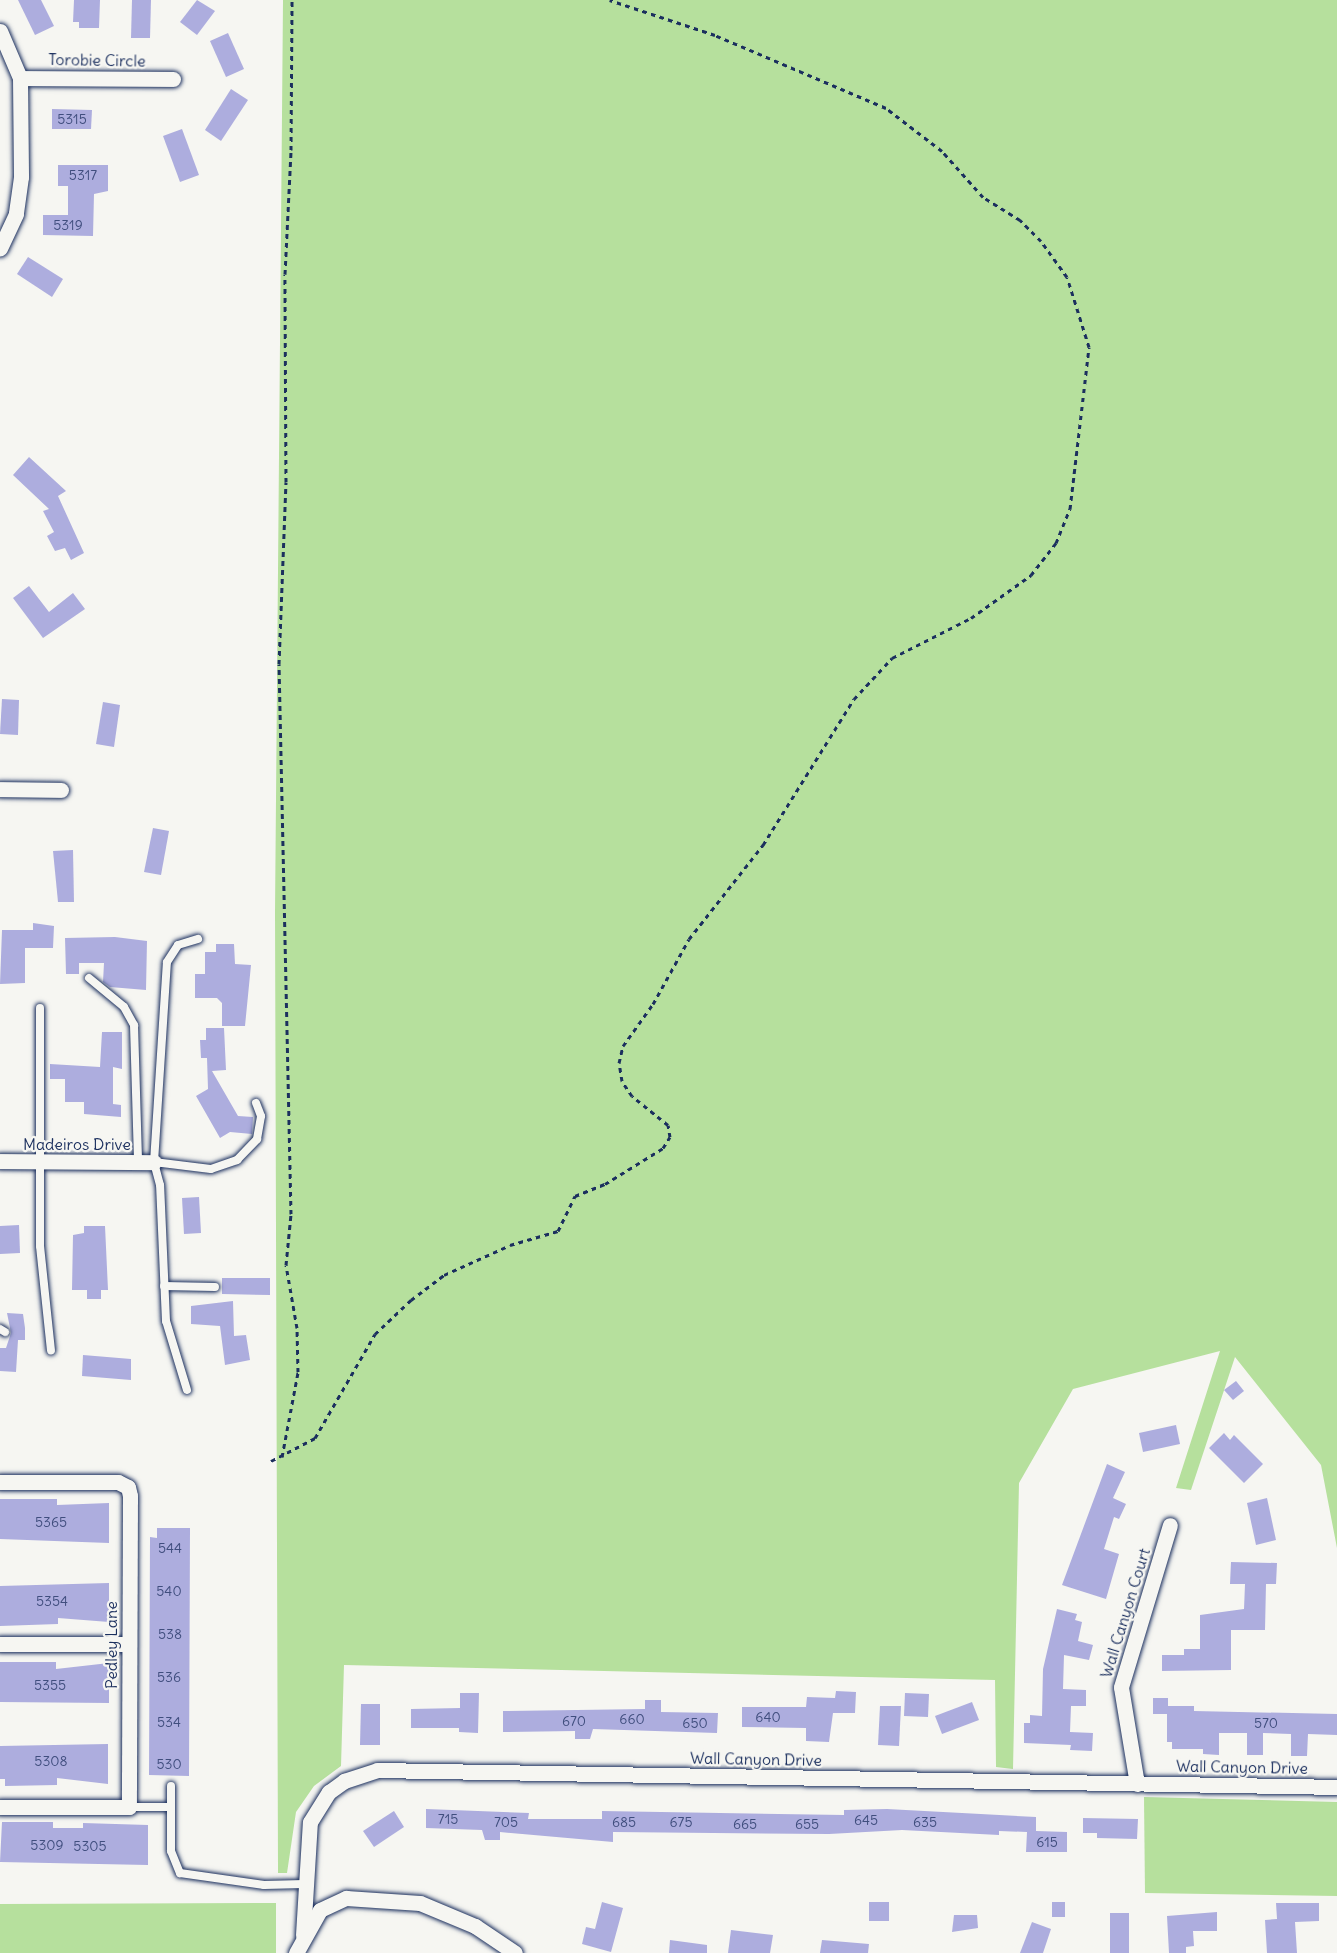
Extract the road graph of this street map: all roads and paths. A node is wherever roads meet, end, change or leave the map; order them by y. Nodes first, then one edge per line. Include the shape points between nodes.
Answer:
1 (292, 0) edge
2 (610, 0) edge
3 (0, 31) edge
4 (20, 78) junction
5 (174, 79) dead end
6 (0, 249) edge
7 (0, 789) edge
8 (61, 790) dead end
9 (198, 939) dead end
10 (89, 978) dead end
11 (40, 1008) dead end
12 (256, 1103) dead end
13 (0, 1161) edge
14 (41, 1162) junction
15 (146, 1162) junction
16 (164, 1286) junction
17 (215, 1287) dead end
18 (51, 1350) dead end
19 (187, 1390) dead end
20 (282, 1457) junction
21 (271, 1461) dead end
22 (0, 1482) edge
23 (1170, 1525) dead end
24 (0, 1644) edge
25 (128, 1644) junction
26 (1137, 1784) junction
27 (171, 1786) dead end
28 (1337, 1787) edge
29 (0, 1807) edge
30 (129, 1807) junction
31 (171, 1807) junction
32 (304, 1884) junction
33 (300, 1943) edge
34 (515, 1953) edge

1 - 20 path via 285,274 286,482 279,664 291,1214 286,1264 297,1328 298,1372
2 - 20 path via 715,35 886,108 942,151 983,197 1041,241 1067,277 1089,347 1070,509 1056,543 1031,576 972,618 892,658 854,699 763,845 689,939 653,1004 623,1046 619,1063 622,1081 632,1096 668,1125 670,1137 663,1148 605,1184 575,1197 558,1231 510,1245 444,1275 411,1300 375,1334 315,1438
3 - 4 street
4 - 5 street, Torobie Circle
4 - 6 street via 20,191
7 - 8 street
9 - 15 lane via 178,945 167,962
10 - 15 lane via 124,1007 134,1025
11 - 14 lane
12 - 15 lane via 261,1116 257,1139 237,1160 211,1169
13 - 14 street, Madeiros Drive
14 - 15 street, Madeiros Drive
14 - 18 lane via 42,1278
15 - 16 lane via 160,1185
16 - 17 lane
16 - 19 lane via 169,1340
20 - 21 path
22 - 25 street, Pedley Lane via 125,1485 129,1496
23 - 26 street, Wall Canyon Court via 1120,1687
24 - 25 street
25 - 30 street, Pedley Lane
26 - 28 street, Wall Canyon Drive
26 - 32 street, Wall Canyon Drive via 377,1770 344,1781 317,1807 305,1840
27 - 31 lane
29 - 30 street
30 - 31 lane
31 - 32 lane via 172,1858 185,1876
32 - 33 street, Wall Canyon Drive
33 - 34 street via 320,1910 346,1898 420,1903 475,1926

